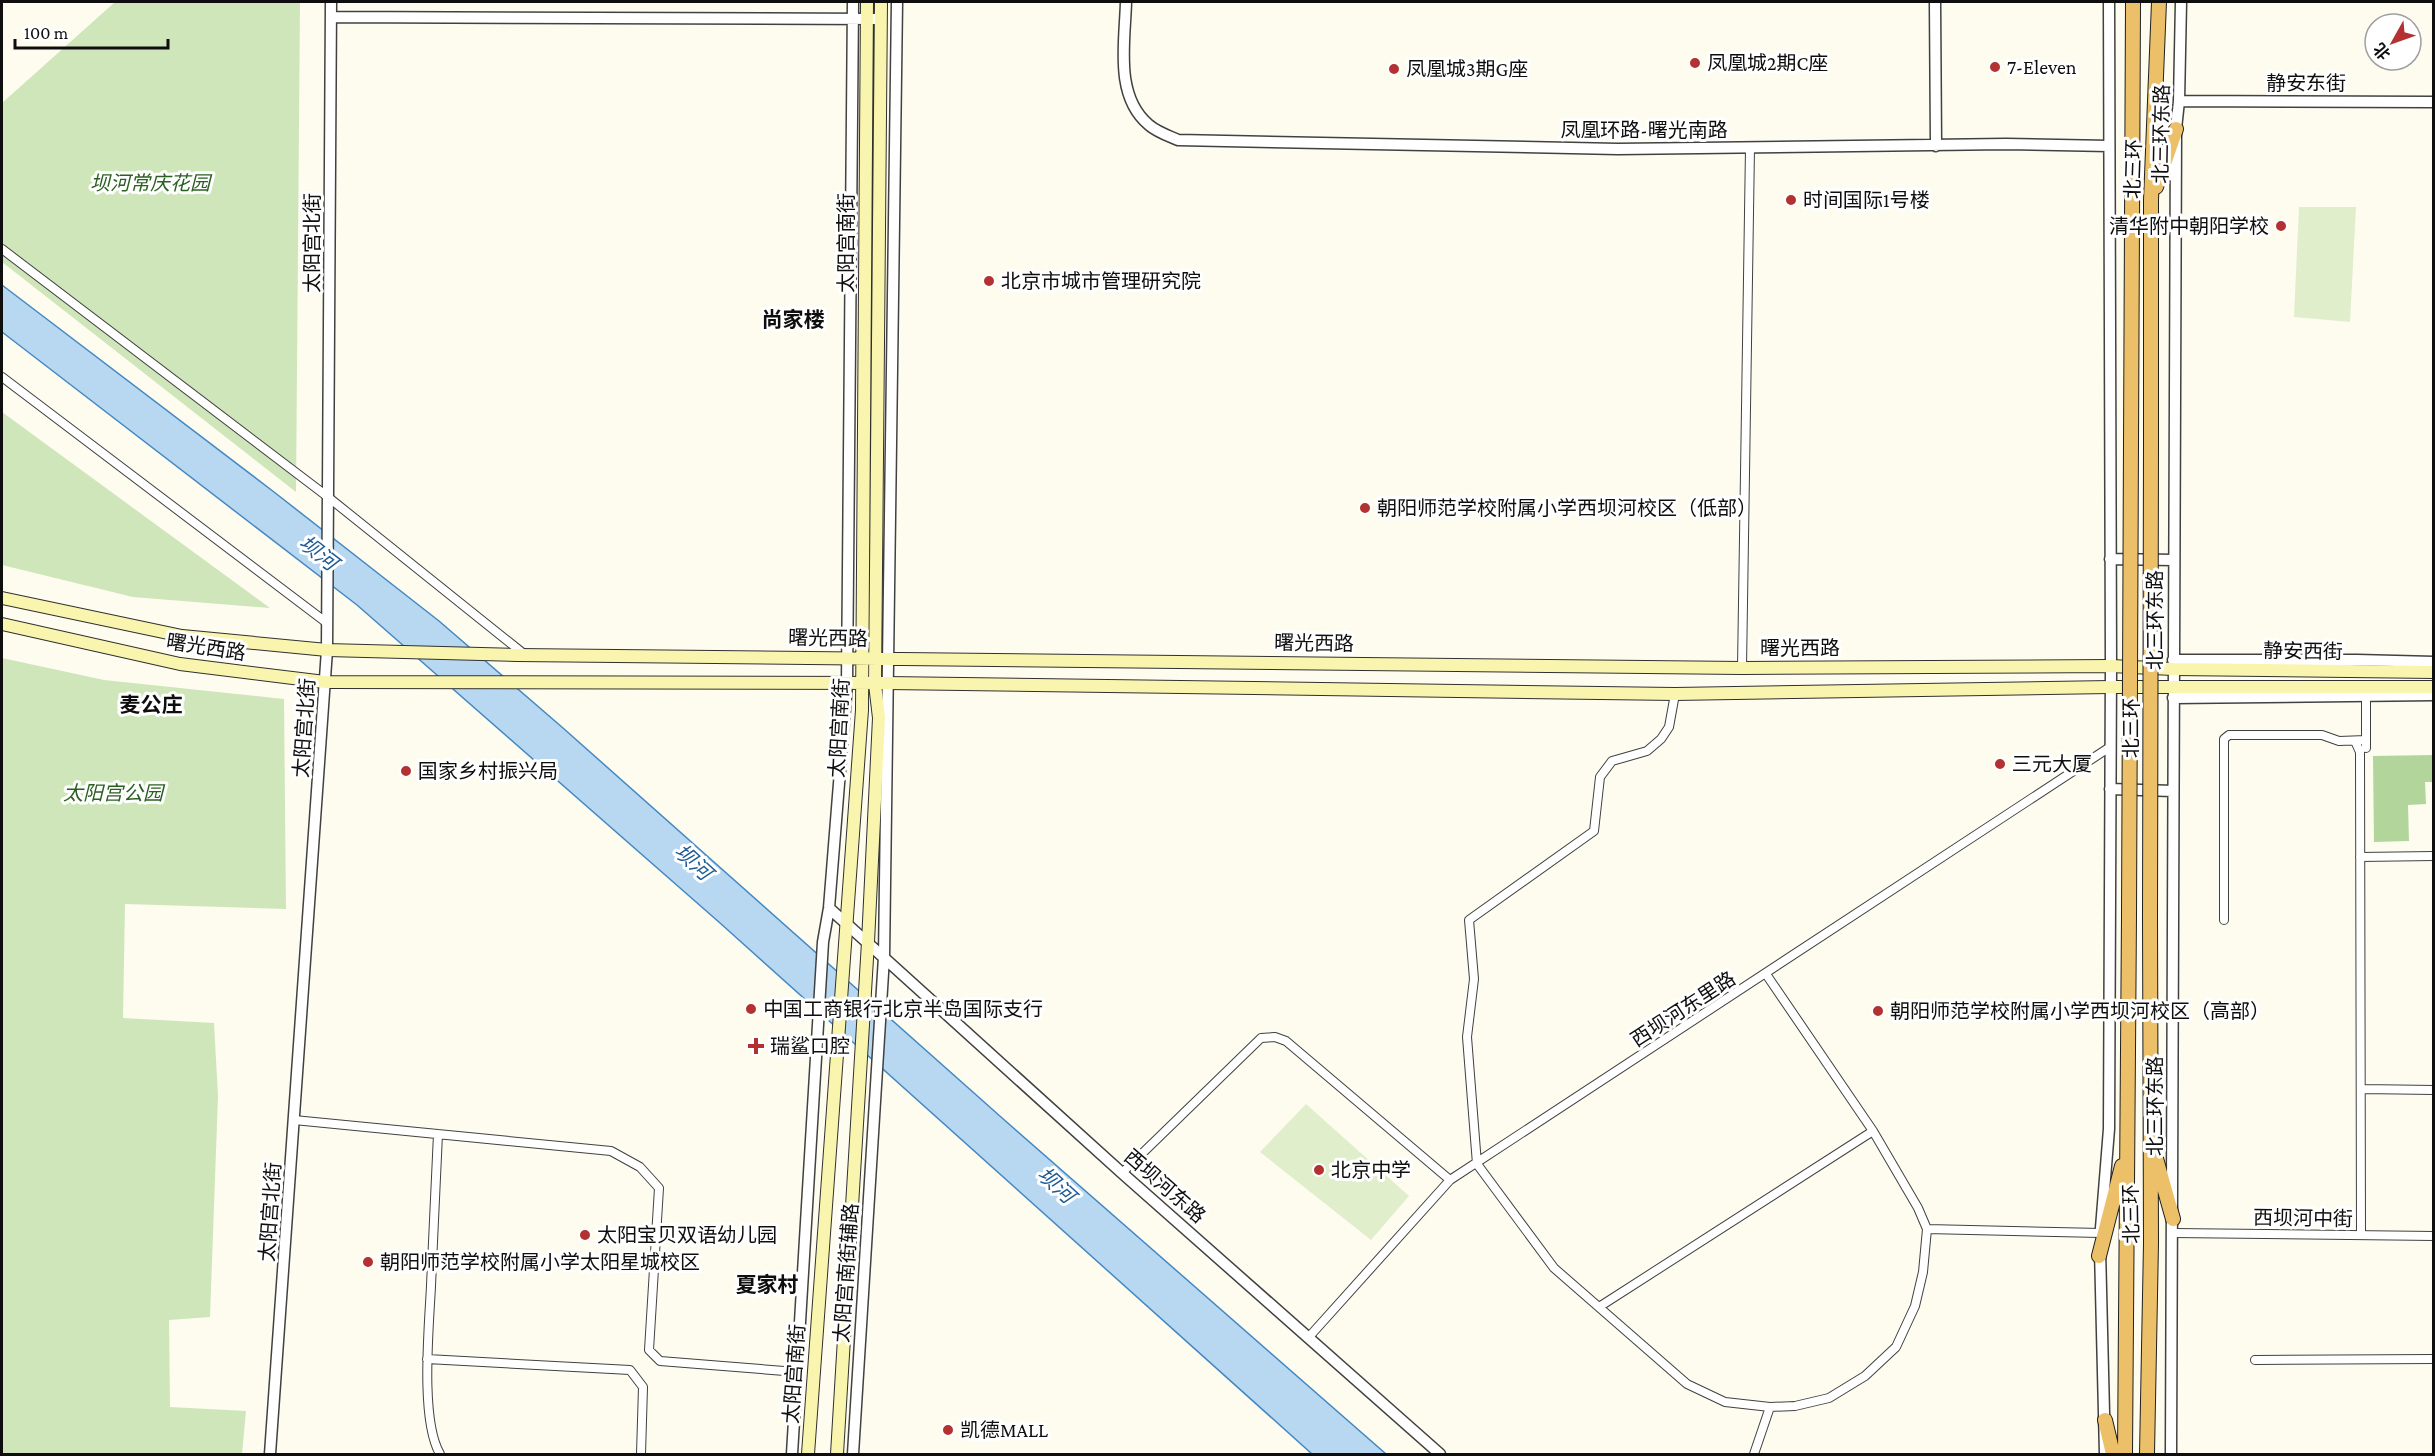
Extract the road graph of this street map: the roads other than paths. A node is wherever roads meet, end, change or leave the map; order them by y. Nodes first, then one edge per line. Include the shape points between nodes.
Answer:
1 (331, 2) edge
2 (854, 2) edge
3 (867, 2) edge
4 (881, 2) edge
5 (897, 2) edge
6 (1126, 2) edge
7 (1935, 2) edge
8 (2109, 2) edge
9 (2133, 2) edge
10 (2159, 2) edge
11 (2181, 2) edge
12 (331, 16) junction
13 (853, 19) junction
14 (866, 19) junction
15 (880, 19) junction
16 (2179, 101) junction
17 (2433, 102) edge
18 (2176, 129) junction
19 (1936, 146) junction
20 (2109, 146) junction
21 (1750, 148) junction
22 (2151, 200) junction
23 (2, 249) edge
24 (2, 377) edge
25 (328, 498) junction
26 (2110, 559) junction
27 (2174, 560) junction
28 (2, 598) edge
29 (327, 622) junction
30 (2, 624) edge
31 (327, 650) junction
32 (520, 654) junction
33 (862, 657) junction
34 (848, 658) junction
35 (882, 658) junction
36 (2357, 660) junction
37 (2433, 662) edge
38 (2173, 665) junction
39 (2111, 666) junction
40 (1742, 668) junction
41 (2389, 671) junction
42 (2433, 672) edge
43 (325, 682) junction
44 (847, 684) junction
45 (862, 684) junction
46 (881, 684) junction
47 (2110, 687) junction
48 (2433, 687) edge
49 (2366, 692) junction
50 (2173, 693) junction
51 (1675, 694) junction
52 (2433, 695) edge
53 (2355, 741) junction
54 (2110, 747) junction
55 (2110, 789) junction
56 (2173, 791) junction
57 (2433, 856) edge
58 (2361, 857) junction
59 (829, 908) junction
60 (2224, 920) dead end
61 (846, 922) junction
62 (868, 942) junction
63 (884, 957) junction
64 (1766, 974) junction
65 (881, 1003) joint
66 (2362, 1089) junction
67 (2433, 1090) edge
68 (294, 1120) junction
69 (1873, 1131) junction
70 (2149, 1133) junction
71 (438, 1134) junction
72 (2128, 1144) junction
73 (1477, 1164) junction
74 (1122, 1173) junction
75 (1450, 1180) junction
76 (2173, 1226) junction
77 (1927, 1229) junction
78 (2101, 1233) junction
79 (2361, 1235) junction
80 (2433, 1236) edge
81 (2099, 1256) junction
82 (1599, 1307) junction
83 (1308, 1338) junction
84 (428, 1359) junction
85 (2433, 1359) edge
86 (2255, 1360) dead end
87 (798, 1372) junction
88 (1770, 1407) junction
89 (2105, 1420) junction
90 (270, 1455) edge
91 (440, 1455) edge
92 (641, 1455) edge
93 (792, 1455) edge
94 (808, 1455) edge
95 (837, 1455) edge
96 (853, 1455) edge
97 (1440, 1455) edge
98 (1754, 1455) edge
99 (2105, 1455) edge
100 (2113, 1455) edge
101 (2125, 1455) edge
102 (2147, 1455) edge
103 (2171, 1455) edge

1 - 12 street, 太阳宫北街
2 - 13 street, 太阳宫南街
3 - 14 main road, 太阳宫南街
4 - 15 main road, 太阳宫南街
5 - 35 street, 太阳宫南街
6 - 21 street, 凤凰环路-曙光南路 via 1124,83 1133,108 1150,126 1178,140
7 - 19 street
8 - 20 street
9 - 72 highway, 北三环, bridge
10 - 22 highway, 北三环
11 - 16 street, 北三环东路
12 - 13 street
12 - 25 street, 太阳宫北街
13 - 14 street
13 - 34 street, 太阳宫南街
14 - 15 street
14 - 33 main road, 太阳宫南街
15 - 35 main road, 太阳宫南街
16 - 17 street, 静安东街
16 - 18 street, 北三环东路
18 - 22 highway
18 - 27 street, 北三环东路
19 - 20 street, 凤凰环路-曙光南路
19 - 21 street, 凤凰环路-曙光南路
20 - 26 street
21 - 40 street
22 - 70 highway, 北三环, bridge
23 - 25 street
24 - 29 street
25 - 29 street, 太阳宫北街
25 - 32 street
26 - 27 street
26 - 39 street
27 - 38 street, 北三环东路
28 - 31 main road, 曙光西路 via 182,636
29 - 31 street, 太阳宫北街
30 - 43 main road, 曙光西路 via 180,664
31 - 32 main road, 曙光西路
31 - 43 street, 太阳宫北街
32 - 34 main road, 曙光西路
33 - 34 main road, 曙光西路
33 - 35 main road, 曙光西路
33 - 45 main road, 太阳宫南街
34 - 44 street, 太阳宫南街
35 - 40 main road, 曙光西路
35 - 46 main road, 太阳宫南街
36 - 37 street
36 - 38 street
36 - 41 street
38 - 39 main road, 静安西街
38 - 41 main road, 静安西街
38 - 50 street, 北三环东路
39 - 40 main road, 曙光西路
39 - 47 street
41 - 42 main road, 静安西街
43 - 44 main road, 曙光西路
43 - 68 street, 太阳宫北街
44 - 45 main road
44 - 59 street, 太阳宫南街
45 - 46 main road
45 - 61 main road, 太阳宫南街
46 - 51 main road
46 - 62 main road, 太阳宫南街
46 - 63 street, 太阳宫南街
47 - 50 main road, 静安西街
47 - 51 main road
47 - 54 street
48 - 49 main road, 静安西街
49 - 50 main road, 静安西街
49 - 52 street
49 - 53 street via 2366,744
50 - 56 street, 北三环东路
51 - 73 street via 1669,727 1662,740 1647,751 1612,761 1600,777 1594,831 1469,920 1474,979 1467,1037
53 - 58 street via 2360,752
53 - 60 street via 2322,735 2229,735 2224,739
54 - 55 street
54 - 64 street, 西坝河东里路
55 - 56 street
55 - 78 street via 2109,1129
56 - 76 street, 北三环东路
57 - 58 street
58 - 66 street
59 - 61 street, 西坝河东路
59 - 87 street, 太阳宫南街 via 822,952
61 - 62 street, 西坝河东路
61 - 94 main road, 太阳宫南街
62 - 63 street, 西坝河东路
62 - 95 main road, 太阳宫南街
63 - 65 street, 太阳宫南街
63 - 74 street, 西坝河东路
64 - 69 street
64 - 73 street, 西坝河东里路
65 - 96 street, 太阳宫南街辅路
66 - 67 street
66 - 79 street
68 - 71 street
68 - 90 street, 太阳宫北街
69 - 77 street
69 - 82 street
70 - 76 highway
70 - 102 highway, 北三环
71 - 84 street
71 - 87 street via 611,1151 640,1167 659,1188 649,1350 660,1361
72 - 81 highway
72 - 101 highway, 北三环
73 - 75 street, 西坝河东里路
73 - 82 street via 1554,1268
74 - 75 street via 1261,1038 1275,1037 1286,1041
74 - 83 street, 西坝河东路
75 - 83 street, 西坝河东里路
76 - 79 street, 西坝河中街
76 - 103 street, 北三环东路
77 - 78 street
77 - 88 street via 1915,1306 1896,1347 1865,1376 1829,1398
78 - 81 street
79 - 80 street, 西坝河中街
81 - 89 street
82 - 88 street via 1688,1384 1725,1402
83 - 97 street, 西坝河东路
84 - 91 street via 428,1399 434,1445
84 - 92 street via 630,1370 643,1387
85 - 86 street
87 - 93 street, 太阳宫南街
88 - 98 street
89 - 99 street
89 - 100 highway

